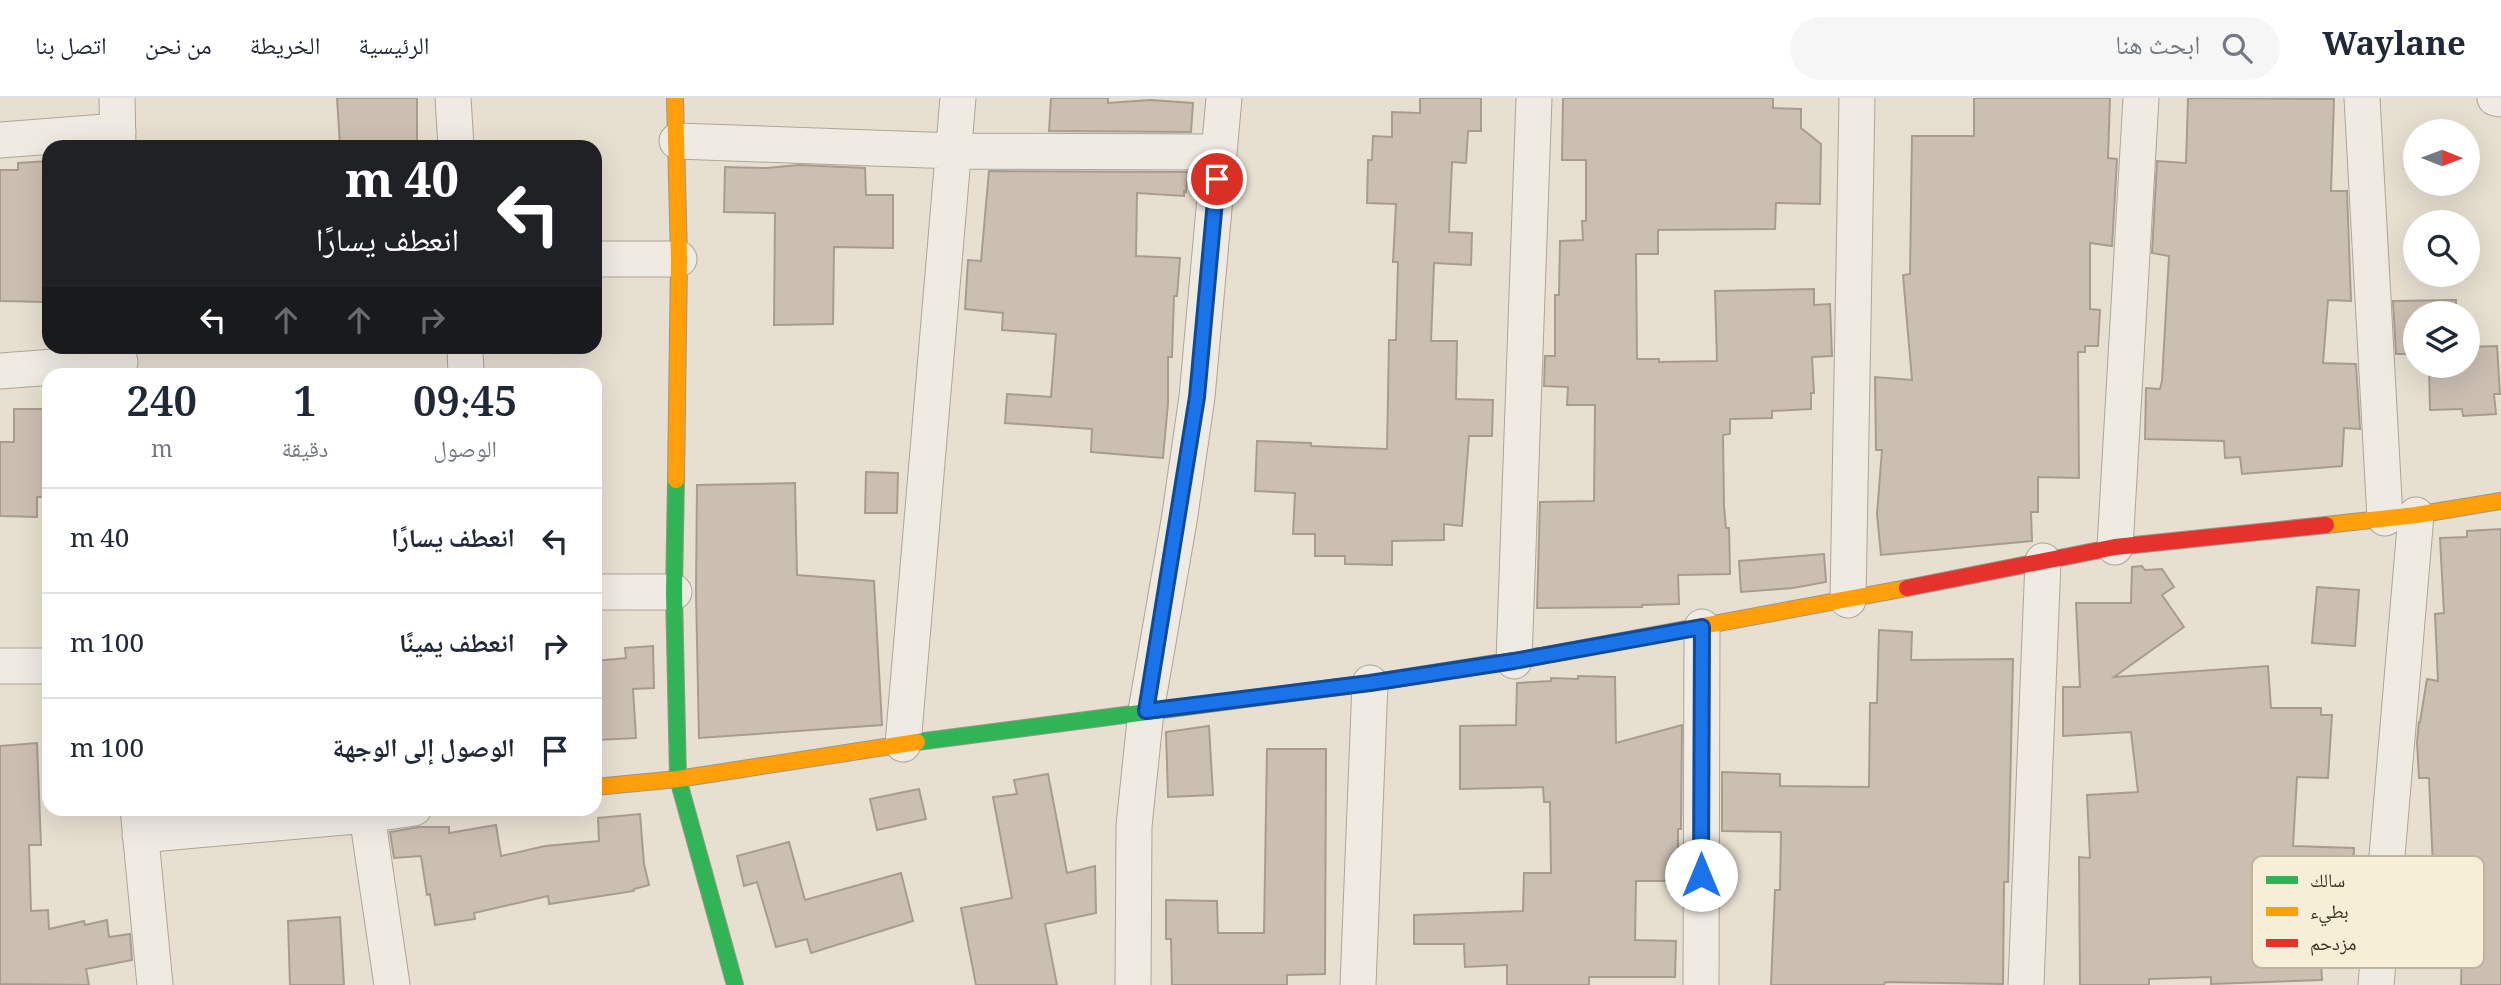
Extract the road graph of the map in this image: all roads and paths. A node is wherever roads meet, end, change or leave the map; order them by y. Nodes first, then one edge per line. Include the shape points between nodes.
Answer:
1 (453, 98) edge
2 (675, 98) edge
3 (958, 98) edge
4 (1224, 98) edge
5 (1534, 98) edge
6 (1857, 98) edge
7 (2141, 98) edge
8 (2362, 98) edge
9 (2495, 98) edge
10 (2501, 99) edge
11 (118, 125) edge
12 (0, 140) edge
13 (456, 140) edge
14 (677, 141) junction
15 (955, 151) junction
16 (1219, 152) junction
17 (602, 259) edge
18 (679, 259) junction
19 (120, 361) edge
20 (0, 371) edge
21 (2501, 501) edge
22 (2401, 516) junction
23 (2115, 547) junction
24 (2043, 561) junction
25 (602, 592) edge
26 (674, 592) junction
27 (1848, 600) junction
28 (1702, 627) junction
29 (1514, 661) junction
30 (0, 666) edge
31 (42, 666) edge
32 (1370, 683) junction
33 (1146, 711) junction
34 (903, 744) junction
35 (678, 779) junction
36 (602, 786) edge
37 (367, 816) joint
38 (139, 822) edge
39 (2383, 856) edge
40 (155, 985) edge
41 (392, 985) edge
42 (735, 985) edge
43 (1133, 985) edge
44 (1358, 985) edge
45 (1701, 985) edge
46 (2026, 985) edge

1 - 13 street
2 - 14 street
3 - 15 street
4 - 16 street
5 - 29 street
6 - 27 street
7 - 23 street
8 - 22 street
9 - 10 street
11 - 12 street
14 - 15 street
14 - 18 street
15 - 16 street
15 - 34 street
16 - 33 street via 1197,397
17 - 18 street
18 - 26 street
19 - 20 street
21 - 22 street
22 - 23 street
22 - 39 street
23 - 24 street
24 - 27 street
24 - 46 street
25 - 26 street
26 - 35 street
27 - 28 street
28 - 29 street
28 - 45 street
29 - 32 street
30 - 31 street
32 - 33 street
32 - 44 street
33 - 34 street
33 - 43 street via 1134,827
34 - 35 street
35 - 36 street
35 - 42 street
37 - 38 street
37 - 41 street
38 - 40 street

